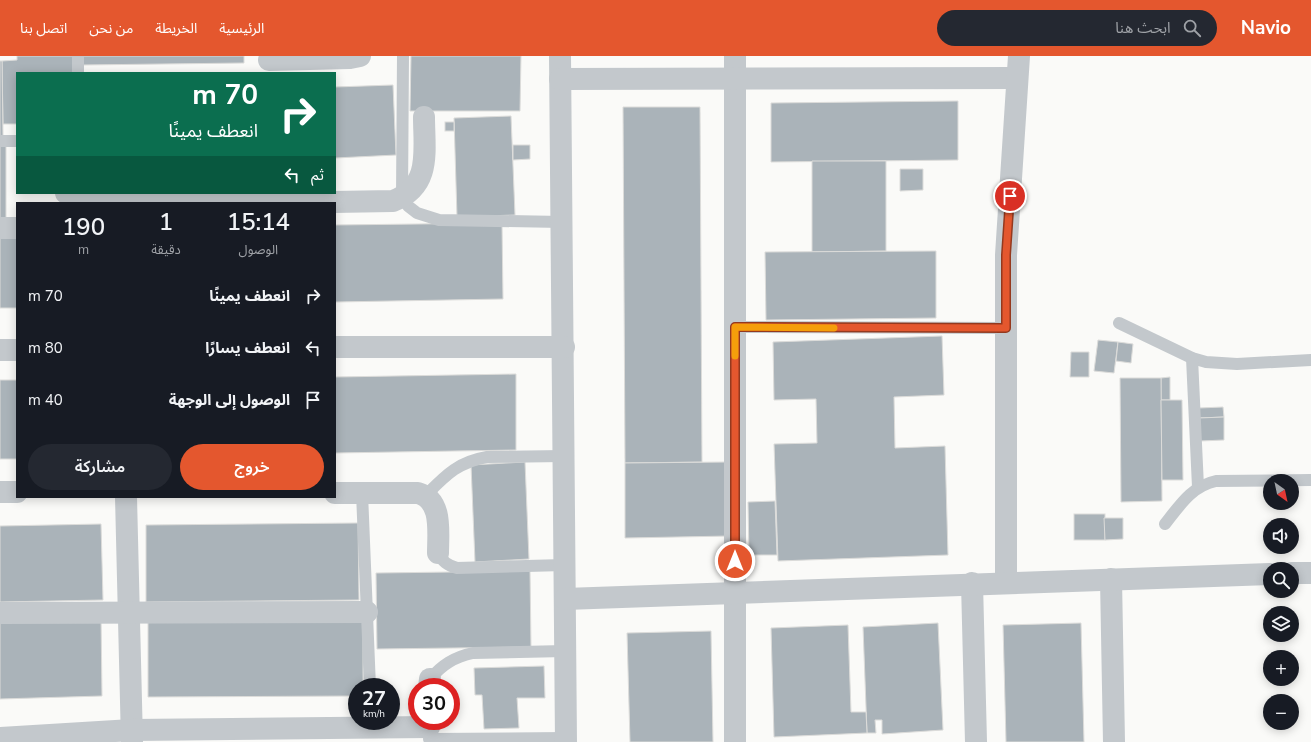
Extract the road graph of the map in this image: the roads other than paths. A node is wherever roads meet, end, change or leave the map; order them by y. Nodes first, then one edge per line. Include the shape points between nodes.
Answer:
1 (78, 56) edge
2 (360, 56) edge
3 (403, 56) edge
4 (560, 56) edge
5 (734, 56) edge
6 (1019, 56) edge
7 (270, 63) edge
8 (78, 72) edge
9 (734, 78) junction
10 (1017, 78) junction
11 (560, 79) junction
12 (424, 117) dead end
13 (0, 141) edge
14 (16, 141) edge
15 (402, 197) junction
16 (74, 199) edge
17 (224, 202) edge
18 (336, 202) edge
19 (562, 222) junction
20 (0, 228) edge
21 (16, 228) edge
22 (1119, 323) dead end
23 (735, 327) junction
24 (1006, 328) junction
25 (336, 347) edge
26 (564, 347) junction
27 (0, 350) edge
28 (16, 350) edge
29 (1192, 358) junction
30 (1311, 360) edge
31 (564, 456) junction
32 (1311, 480) edge
33 (1198, 487) junction
34 (0, 492) edge
35 (16, 492) edge
36 (336, 493) edge
37 (362, 493) junction
38 (426, 495) junction
39 (126, 498) edge
40 (1165, 524) dead end
41 (438, 553) joint
42 (564, 565) junction
43 (1299, 573) edge
44 (1311, 573) edge
45 (1263, 574) edge
46 (1111, 579) junction
47 (1006, 582) junction
48 (972, 583) junction
49 (735, 592) junction
50 (565, 599) junction
51 (130, 612) junction
52 (367, 612) junction
53 (0, 613) edge
54 (565, 651) junction
55 (370, 678) edge
56 (434, 678) edge
57 (348, 725) edge
58 (400, 728) edge
59 (429, 732) edge
60 (132, 736) edge
61 (0, 738) edge
62 (566, 740) edge
63 (735, 742) edge
64 (976, 742) edge
65 (1114, 742) edge

1 - 8 lane
2 - 7 street
3 - 15 lane
4 - 11 street
5 - 9 street
6 - 10 street
9 - 10 street
9 - 11 street
9 - 23 street
10 - 24 street via 1006,255
11 - 19 street
12 - 15 street via 424,167 413,190
13 - 14 lane
15 - 18 street via 383,202
15 - 19 lane via 417,213 439,220
16 - 17 street
19 - 26 street
20 - 21 street
22 - 29 lane
23 - 24 lane
23 - 49 street
24 - 47 street
25 - 26 street
26 - 31 street
27 - 28 street
29 - 30 lane via 1220,364
29 - 33 lane
31 - 38 lane via 488,456 475,459 454,468
31 - 42 street
32 - 33 lane via 1216,481
33 - 40 lane
34 - 35 street
36 - 37 street
37 - 38 street
37 - 52 lane
38 - 41 street via 435,506
39 - 51 street
41 - 42 lane via 448,566 457,568
42 - 50 street
43 - 44 street
45 - 46 street
46 - 47 street
46 - 65 street
47 - 48 street
48 - 49 street
48 - 64 street
49 - 50 street
49 - 63 street
50 - 54 street
51 - 52 street
51 - 53 street
51 - 60 street
52 - 55 lane
54 - 56 lane via 473,653 449,661
54 - 62 street
57 - 60 street
58 - 59 street
59 - 62 lane
60 - 61 street

